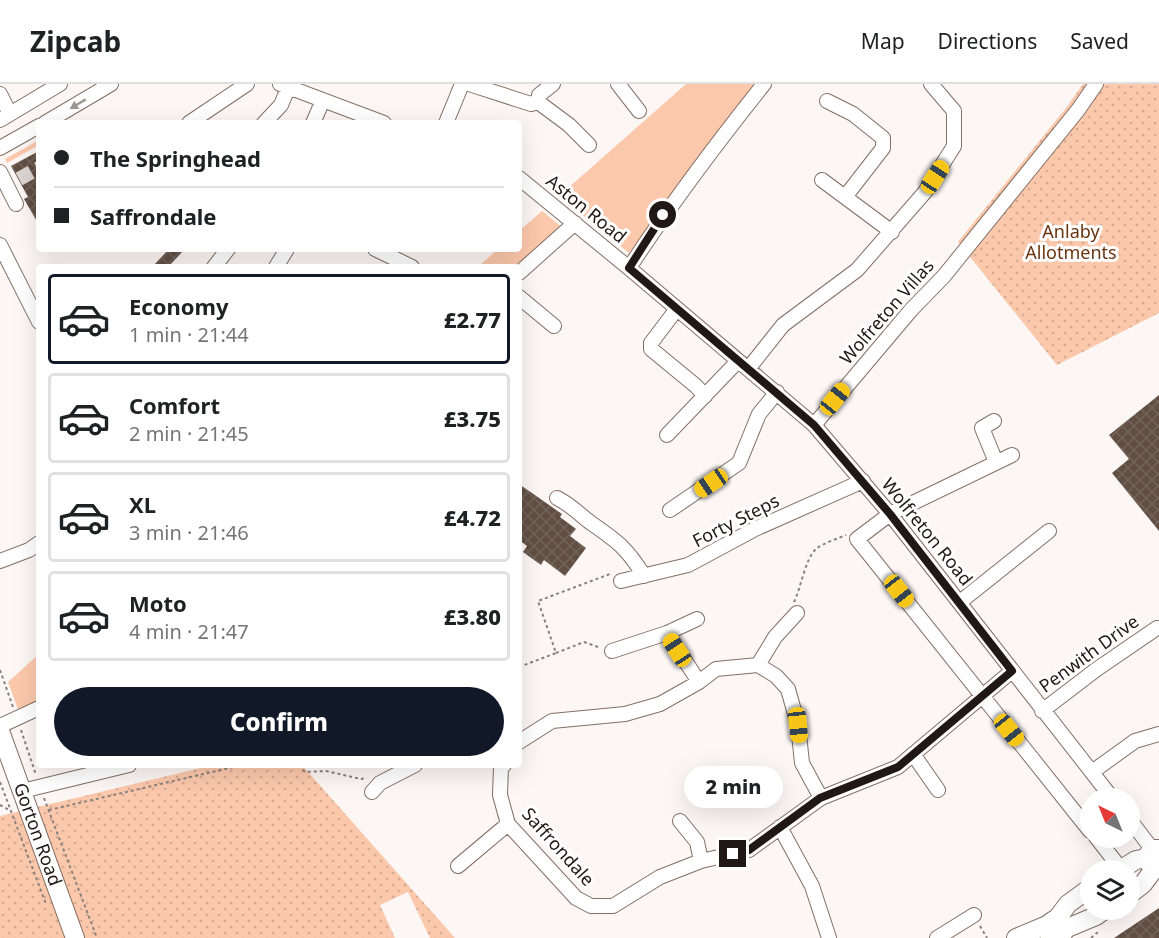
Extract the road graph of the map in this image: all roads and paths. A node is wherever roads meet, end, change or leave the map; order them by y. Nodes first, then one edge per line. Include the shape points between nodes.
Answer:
1 (60, 84) edge
2 (111, 84) edge
3 (247, 84) edge
4 (462, 84) edge
5 (469, 84) edge
6 (553, 84) edge
7 (764, 84) edge
8 (931, 84) edge
9 (1096, 84) edge
10 (620, 85) edge
11 (284, 86) edge
12 (0, 94) edge
13 (322, 100) junction
14 (827, 101) dead end
15 (538, 102) junction
16 (639, 111) dead end
17 (4, 118) edge
18 (52, 120) edge
19 (193, 120) edge
20 (267, 120) edge
21 (315, 120) edge
22 (376, 120) edge
23 (447, 120) edge
24 (36, 129) edge
25 (14, 140) junction
26 (589, 145) dead end
27 (0, 148) edge
28 (0, 172) edge
29 (822, 179) dead end
30 (522, 180) edge
31 (845, 197) junction
32 (16, 204) dead end
33 (575, 224) junction
34 (892, 232) junction
35 (0, 245) edge
36 (226, 252) edge
37 (385, 252) edge
38 (407, 259) edge
39 (216, 264) edge
40 (629, 268) junction
41 (522, 270) edge
42 (522, 299) edge
43 (676, 310) junction
44 (36, 316) edge
45 (554, 326) dead end
46 (743, 365) junction
47 (777, 392) junction
48 (705, 396) junction
49 (994, 421) dead end
50 (814, 425) junction
51 (674, 434) dead end
52 (1012, 455) dead end
53 (996, 462) junction
54 (863, 481) junction
55 (557, 498) dead end
56 (670, 510) dead end
57 (890, 514) junction
58 (1049, 531) dead end
59 (847, 535) dead end
60 (36, 545) edge
61 (0, 561) edge
62 (644, 576) junction
63 (623, 580) joint
64 (960, 602) junction
65 (799, 611) joint
66 (697, 619) dead end
67 (1157, 628) dead end
68 (667, 633) junction
69 (612, 651) joint
70 (556, 652) junction
71 (758, 665) junction
72 (522, 666) edge
73 (0, 670) edge
74 (1012, 671) junction
75 (699, 682) junction
76 (982, 696) junction
77 (36, 709) edge
78 (1042, 711) junction
79 (17, 718) junction
80 (0, 726) edge
81 (0, 731) edge
82 (1159, 734) edge
83 (522, 740) edge
84 (913, 754) junction
85 (117, 768) edge
86 (229, 768) edge
87 (302, 768) edge
88 (408, 768) edge
89 (498, 768) edge
90 (1092, 772) junction
91 (375, 781) joint
92 (0, 782) edge
93 (1104, 788) edge
94 (31, 789) junction
95 (938, 790) dead end
96 (820, 798) junction
97 (0, 806) edge
98 (48, 810) junction
99 (11, 811) junction
100 (1080, 818) edge
101 (680, 821) dead end
102 (508, 824) junction
103 (780, 827) junction
104 (1140, 833) edge
105 (1104, 848) edge
106 (1156, 855) edge
107 (1113, 860) edge
108 (1136, 860) edge
109 (701, 861) junction
110 (455, 867) dead end
111 (1140, 886) edge
112 (1080, 895) edge
113 (47, 906) dead end
114 (974, 915) dead end
115 (1086, 920) edge
116 (1056, 932) edge
117 (75, 938) edge
118 (97, 938) edge
119 (829, 938) edge
120 (937, 938) edge
121 (1016, 938) edge

1 - 17 street
2 -> 18 street
3 - 19 street
4 - 23 street
5 - 15 street via 531,104
6 - 15 street via 539,95
7 - 40 street via 698,167
8 - 34 street via 954,111 954,146 925,192
9 - 50 street, Wolfreton Villas via 944,276
10 - 16 street
11 - 13 street
11 - 20 street via 281,105
12 - 17 street
13 - 21 street
13 - 22 street
14 - 31 street via 853,114 883,138 883,148
15 - 26 street
17 - 25 street
24 - 25 street
25 - 27 street
28 - 32 street via 13,182
29 - 31 street
30 - 33 street, Aston Road
31 - 34 street
33 - 40 street, Aston Road
33 - 41 street
34 - 46 street via 857,270 783,325
35 - 44 street
36 - 39 street
37 - 38 street
40 - 43 street, Wolfreton Road
42 - 45 street
43 - 46 street, Wolfreton Road
43 - 48 street via 651,343 651,349
46 - 47 street, Wolfreton Road
46 - 48 street
47 - 50 street, Wolfreton Road
47 - 56 street via 759,414 739,463
48 - 51 street
49 - 53 street via 982,428
50 - 54 street, Wolfreton Road
52 - 53 street
53 - 57 street
54 - 57 street, Wolfreton Road
54 - 62 street, Forty Steps via 755,529 688,566
55 - 62 street via 617,540
57 - 64 street, Wolfreton Road
57 - 76 street via 857,539
58 - 64 street
59 - 65 path via 815,550 804,573
60 - 61 street
62 - 63 street, Forty Steps
63 - 70 path via 610,574 538,601
64 - 74 street, Wolfreton Road
65 - 71 street via 775,637
66 - 68 street
67 - 78 street, Penwith Drive
68 - 69 street
68 - 75 street
69 - 70 path via 605,652 600,646 584,642
70 - 72 path
71 - 75 street via 716,669
71 - 96 street via 788,689 798,725 802,763
73 - 79 path
74 - 76 street, Saffrondale
74 - 78 street, Wolfreton Road
75 - 83 street via 660,704 625,714 552,721
76 - 84 street, Saffrondale
76 - 100 street
77 - 79 street
78 - 90 street, Wolfreton Road
79 - 80 street
79 - 94 path
81 - 94 main road, Gorton Road
82 - 90 street via 1136,741
84 - 95 street
84 - 96 street, Saffrondale via 898,767
85 - 94 street
86 - 98 path
87 - 91 path
88 - 91 street
89 - 102 street, Saffrondale
90 - 93 street, Wolfreton Road
92 - 99 path
94 - 98 path
94 - 117 main road, Gorton Road
96 - 103 street, Saffrondale
97 - 99 path
98 - 118 path
99 - 113 path
101 - 109 street via 697,842
102 - 109 street, Saffrondale via 576,898 591,906 613,906 660,877
102 - 110 street
103 - 109 street, Saffrondale via 749,850
103 - 119 street via 812,886
104 - 106 street
105 - 107 street
106 - 108 main road
106 - 111 main road
112 - 116 main road via 1068,904
114 - 120 street
115 - 116 main road
116 - 121 main road

